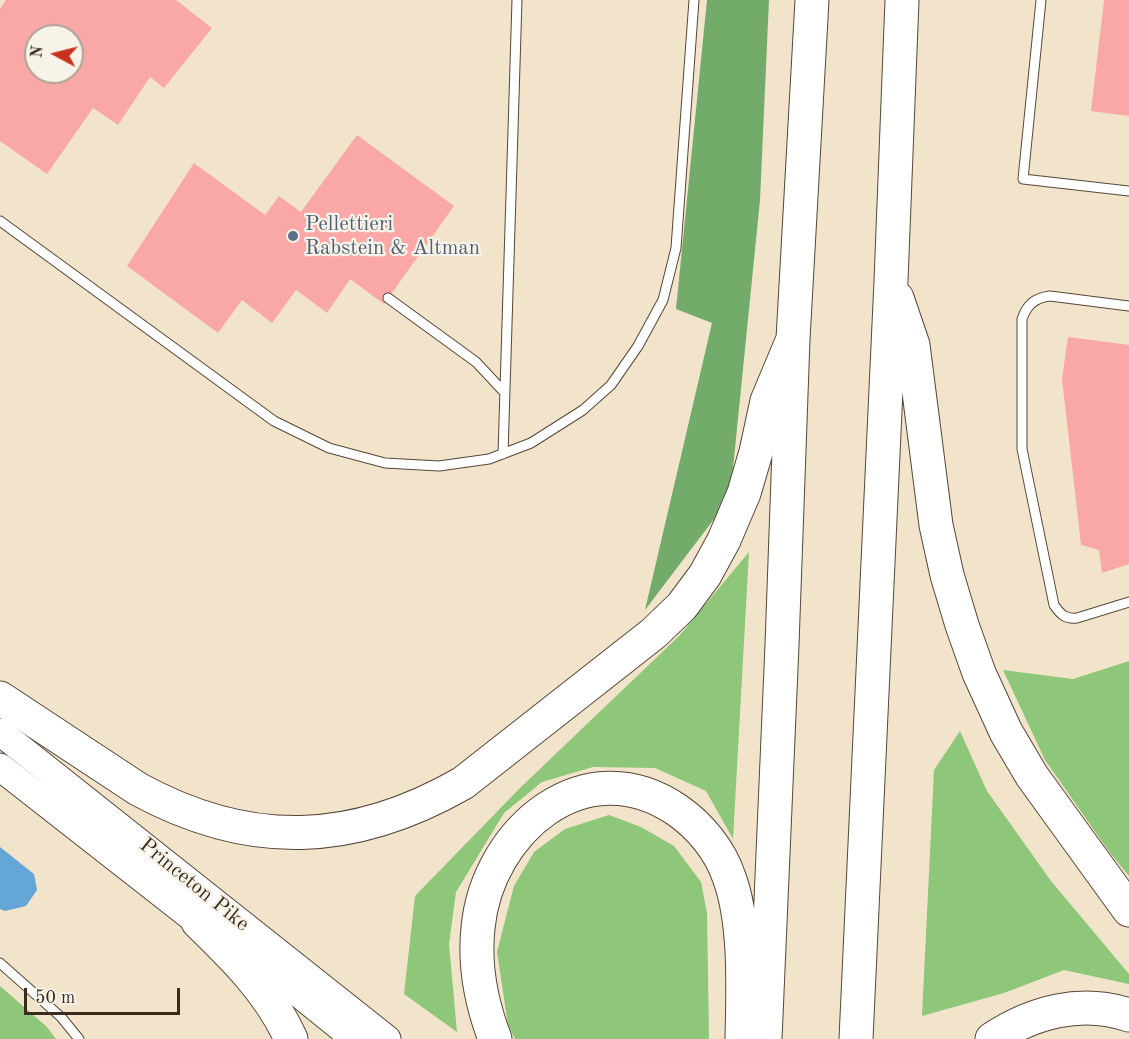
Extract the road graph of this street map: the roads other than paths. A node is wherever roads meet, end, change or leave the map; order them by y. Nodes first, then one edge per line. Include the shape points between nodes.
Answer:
1 (517, 0) edge
2 (694, 0) edge
3 (812, 0) edge
4 (902, 0) edge
5 (1041, 0) edge
6 (1129, 191) edge
7 (0, 222) edge
8 (891, 281) junction
9 (388, 298) dead end
10 (1129, 306) edge
11 (793, 339) junction
12 (505, 393) junction
13 (503, 453) junction
14 (1129, 602) edge
15 (0, 698) edge
16 (0, 732) edge
17 (0, 767) edge
18 (1129, 910) edge
19 (198, 922) junction
20 (0, 963) edge
21 (1129, 1014) edge
22 (79, 1039) edge
23 (291, 1039) edge
24 (355, 1039) edge
25 (387, 1039) edge
26 (495, 1039) edge
27 (742, 1039) edge
28 (765, 1039) edge
29 (856, 1039) edge
30 (992, 1039) edge

1 - 12 lane
2 - 13 lane via 676,248 663,300 611,385 558,428
3 - 11 highway
4 - 8 highway
5 - 6 lane via 1023,179
7 - 13 lane via 274,421 328,448 385,463 439,466 489,459
8 - 18 highway via 913,345 936,525 947,575 980,673 1006,732 1032,777
8 - 29 highway
9 - 12 lane via 476,362
10 - 14 lane via 1050,296 1032,302 1022,319 1022,449 1054,605 1068,619
11 - 15 highway via 766,401 744,493 705,575 682,606 654,633 472,776 430,801 391,818 355,827 275,832 233,826 197,816 148,794
11 - 28 highway
12 - 13 lane
16 - 25 main road, Princeton Pike
17 - 19 main road, Princeton Pike
19 - 23 highway via 242,966 268,999
19 - 24 main road, Princeton Pike
20 - 22 lane via 62,1017
21 - 30 highway via 1095,1008 1065,1009 1036,1016
26 - 27 highway via 477,958 484,896 495,869 509,844 545,808 591,790 616,789 642,793 667,803 709,840 723,862 735,897 740,933

